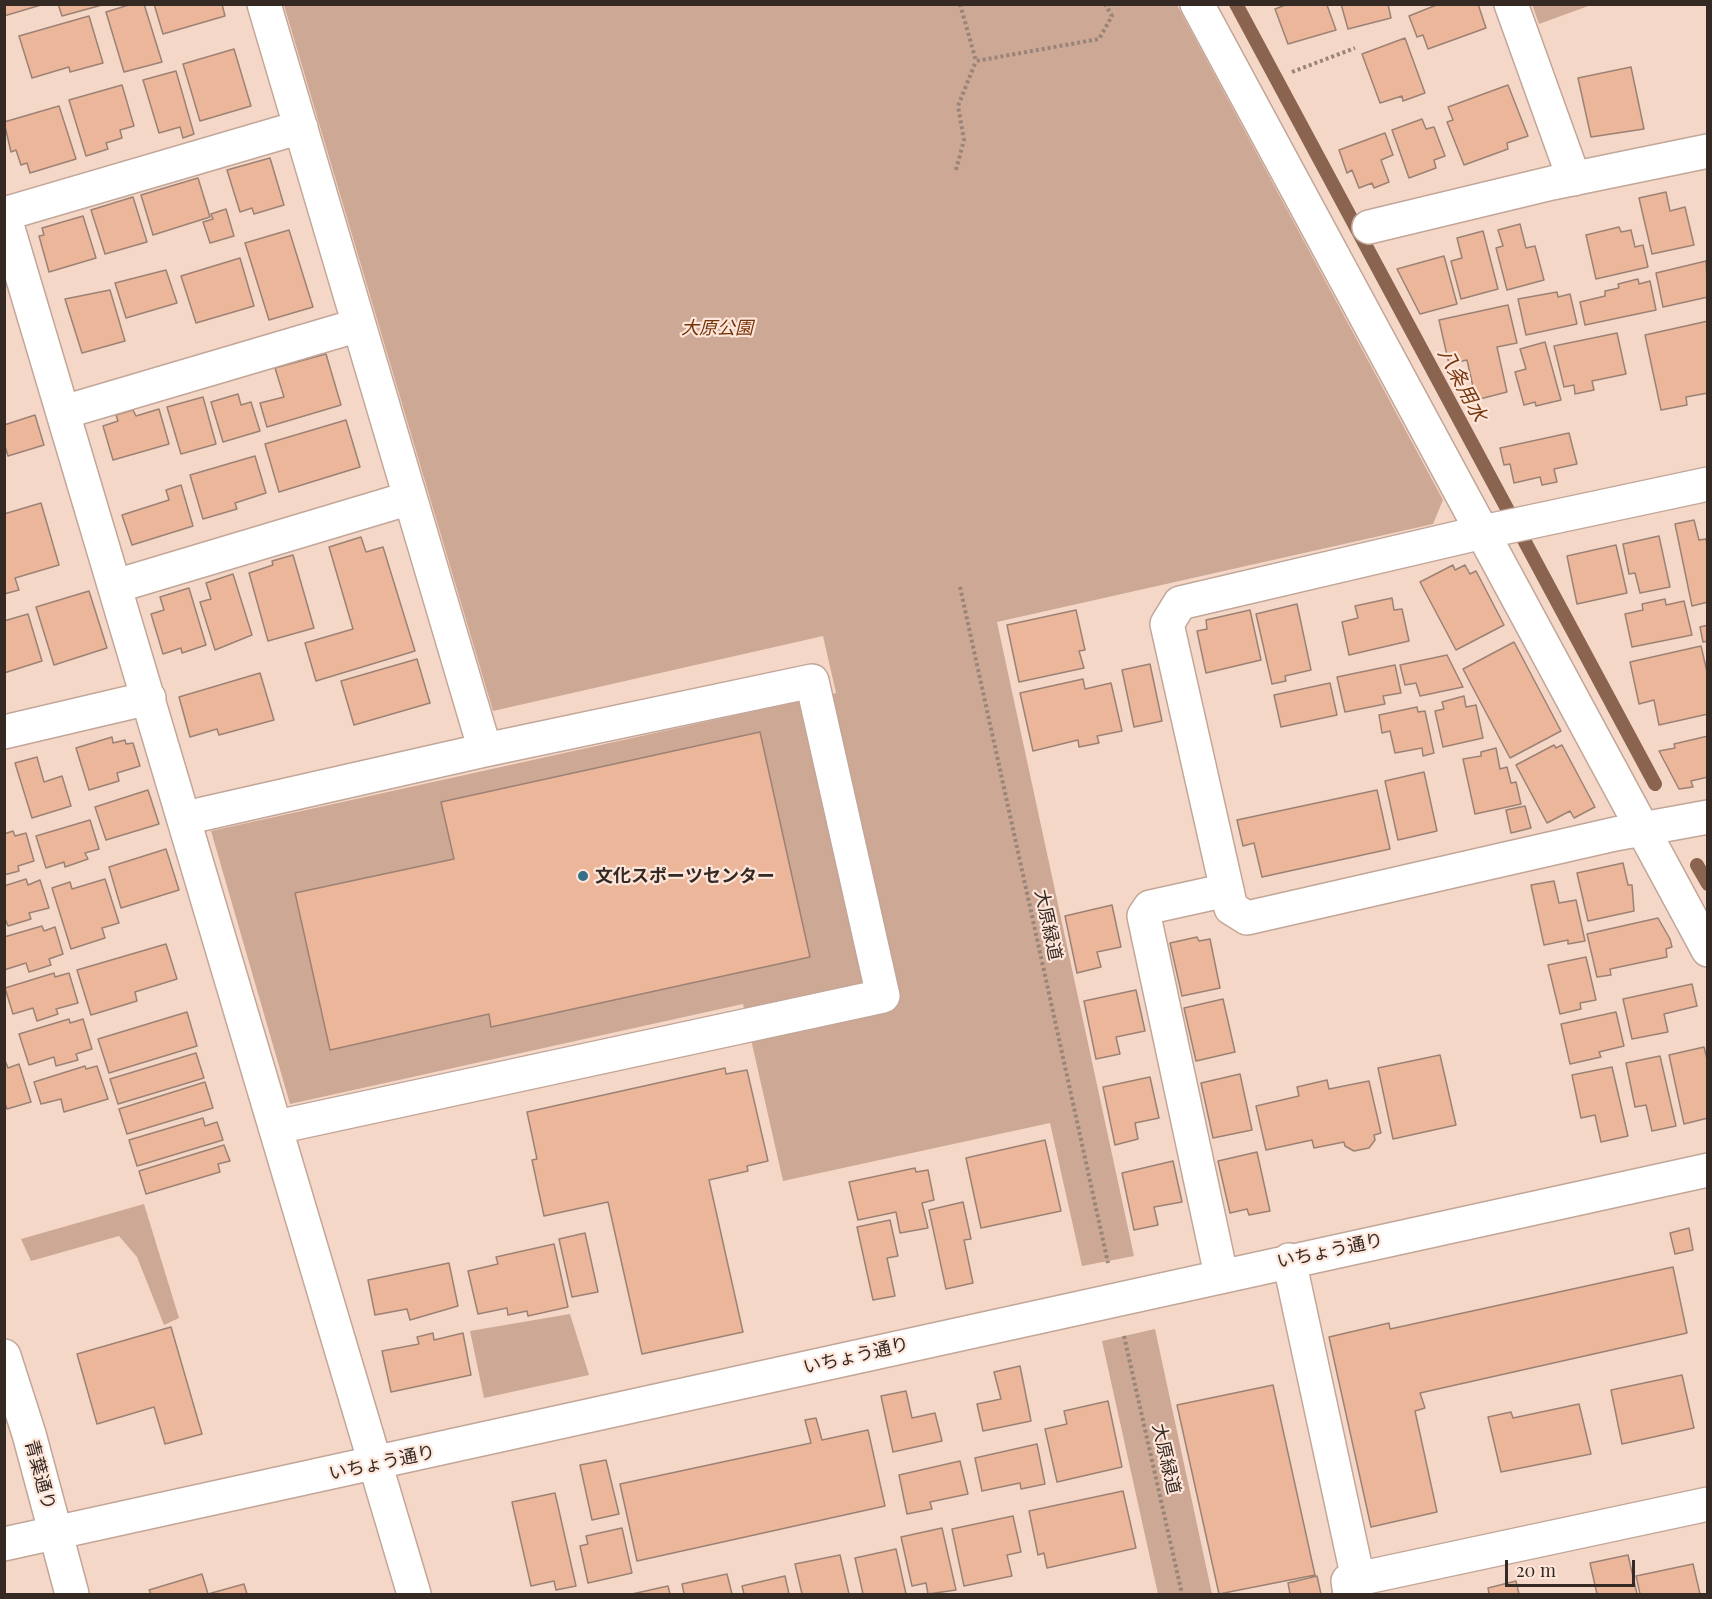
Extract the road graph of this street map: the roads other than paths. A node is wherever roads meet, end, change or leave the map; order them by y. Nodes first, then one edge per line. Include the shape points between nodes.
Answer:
1 (264, 4) edge
2 (1197, 4) edge
3 (1511, 4) edge
4 (301, 127) junction
5 (1707, 151) edge
6 (1574, 179) junction
7 (4, 214) edge
8 (1369, 227) dead end
9 (359, 325) junction
10 (63, 412) junction
11 (1707, 484) edge
12 (410, 498) junction
13 (1503, 528) junction
14 (116, 586) junction
15 (149, 698) junction
16 (4, 732) edge
17 (486, 750) junction
18 (1707, 817) edge
19 (185, 818) junction
20 (1644, 829) junction
21 (1227, 890) junction
22 (1707, 950) edge
23 (277, 1127) junction
24 (1707, 1170) edge
25 (1289, 1260) junction
26 (1221, 1275) junction
27 (4, 1356) edge
28 (378, 1464) junction
29 (1707, 1503) edge
30 (56, 1533) junction
31 (4, 1544) edge
32 (1354, 1587) edge
33 (72, 1594) edge
34 (414, 1594) edge

1 - 4 street
2 - 13 street
3 - 6 street
4 - 7 street
4 - 9 street
5 - 6 street
6 - 8 street
7 - 10 street
9 - 10 street
9 - 12 street
10 - 14 street
11 - 13 street
12 - 14 street
12 - 17 street
13 - 20 street
13 - 21 street via 1180,603 1167,624
14 - 15 street
15 - 16 street
15 - 19 street
17 - 19 street
17 - 23 street via 812,681 883,996
18 - 20 street
19 - 23 street
20 - 21 street via 1247,918 1231,908
20 - 22 street
21 - 26 street via 1150,907 1144,916
23 - 28 street
24 - 25 street, いちょう通り
25 - 26 street, いちょう通り
25 - 32 street
26 - 28 street, いちょう通り
27 - 30 street, 青葉通り
28 - 30 street, いちょう通り
28 - 34 street
29 - 32 street
30 - 31 street, いちょう通り
30 - 33 street, 青葉通り

